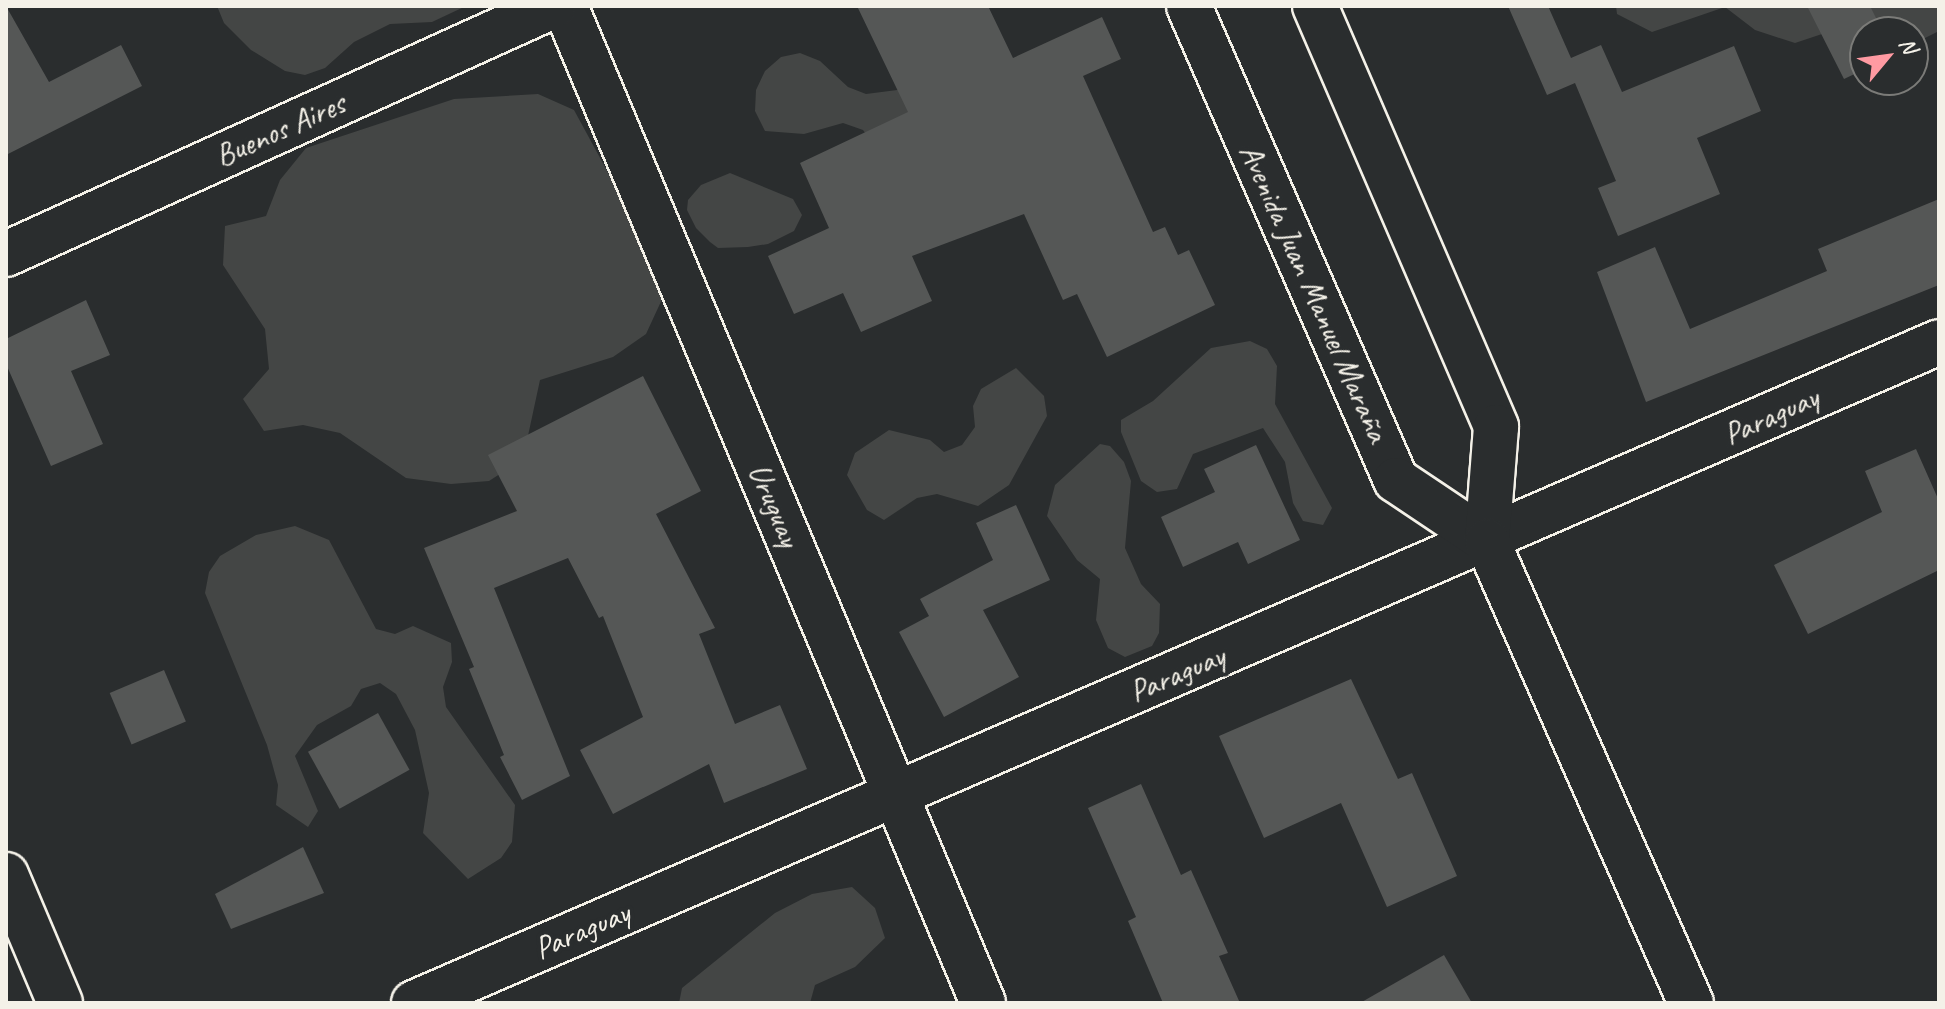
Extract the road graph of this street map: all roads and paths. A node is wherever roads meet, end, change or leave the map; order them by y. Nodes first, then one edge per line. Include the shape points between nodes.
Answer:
1 (553, 6) edge
2 (565, 6) edge
3 (1189, 6) edge
4 (1315, 6) edge
5 (6, 254) edge
6 (1939, 342) edge
7 (1487, 541) junction
8 (896, 796) junction
9 (6, 875) edge
10 (60, 1003) edge
11 (414, 1003) edge
12 (983, 1003) edge
13 (1691, 1003) edge

1 - 5 street, Buenos Aires
2 - 8 street, Uruguay
3 - 7 street, Avenida Juan Manuel Maraña via 1396,480
4 - 7 street via 1496,427
6 - 7 street, Paraguay
7 - 8 street, Paraguay
7 - 13 street
8 - 11 street, Paraguay
8 - 12 street, Uruguay
9 - 10 street

